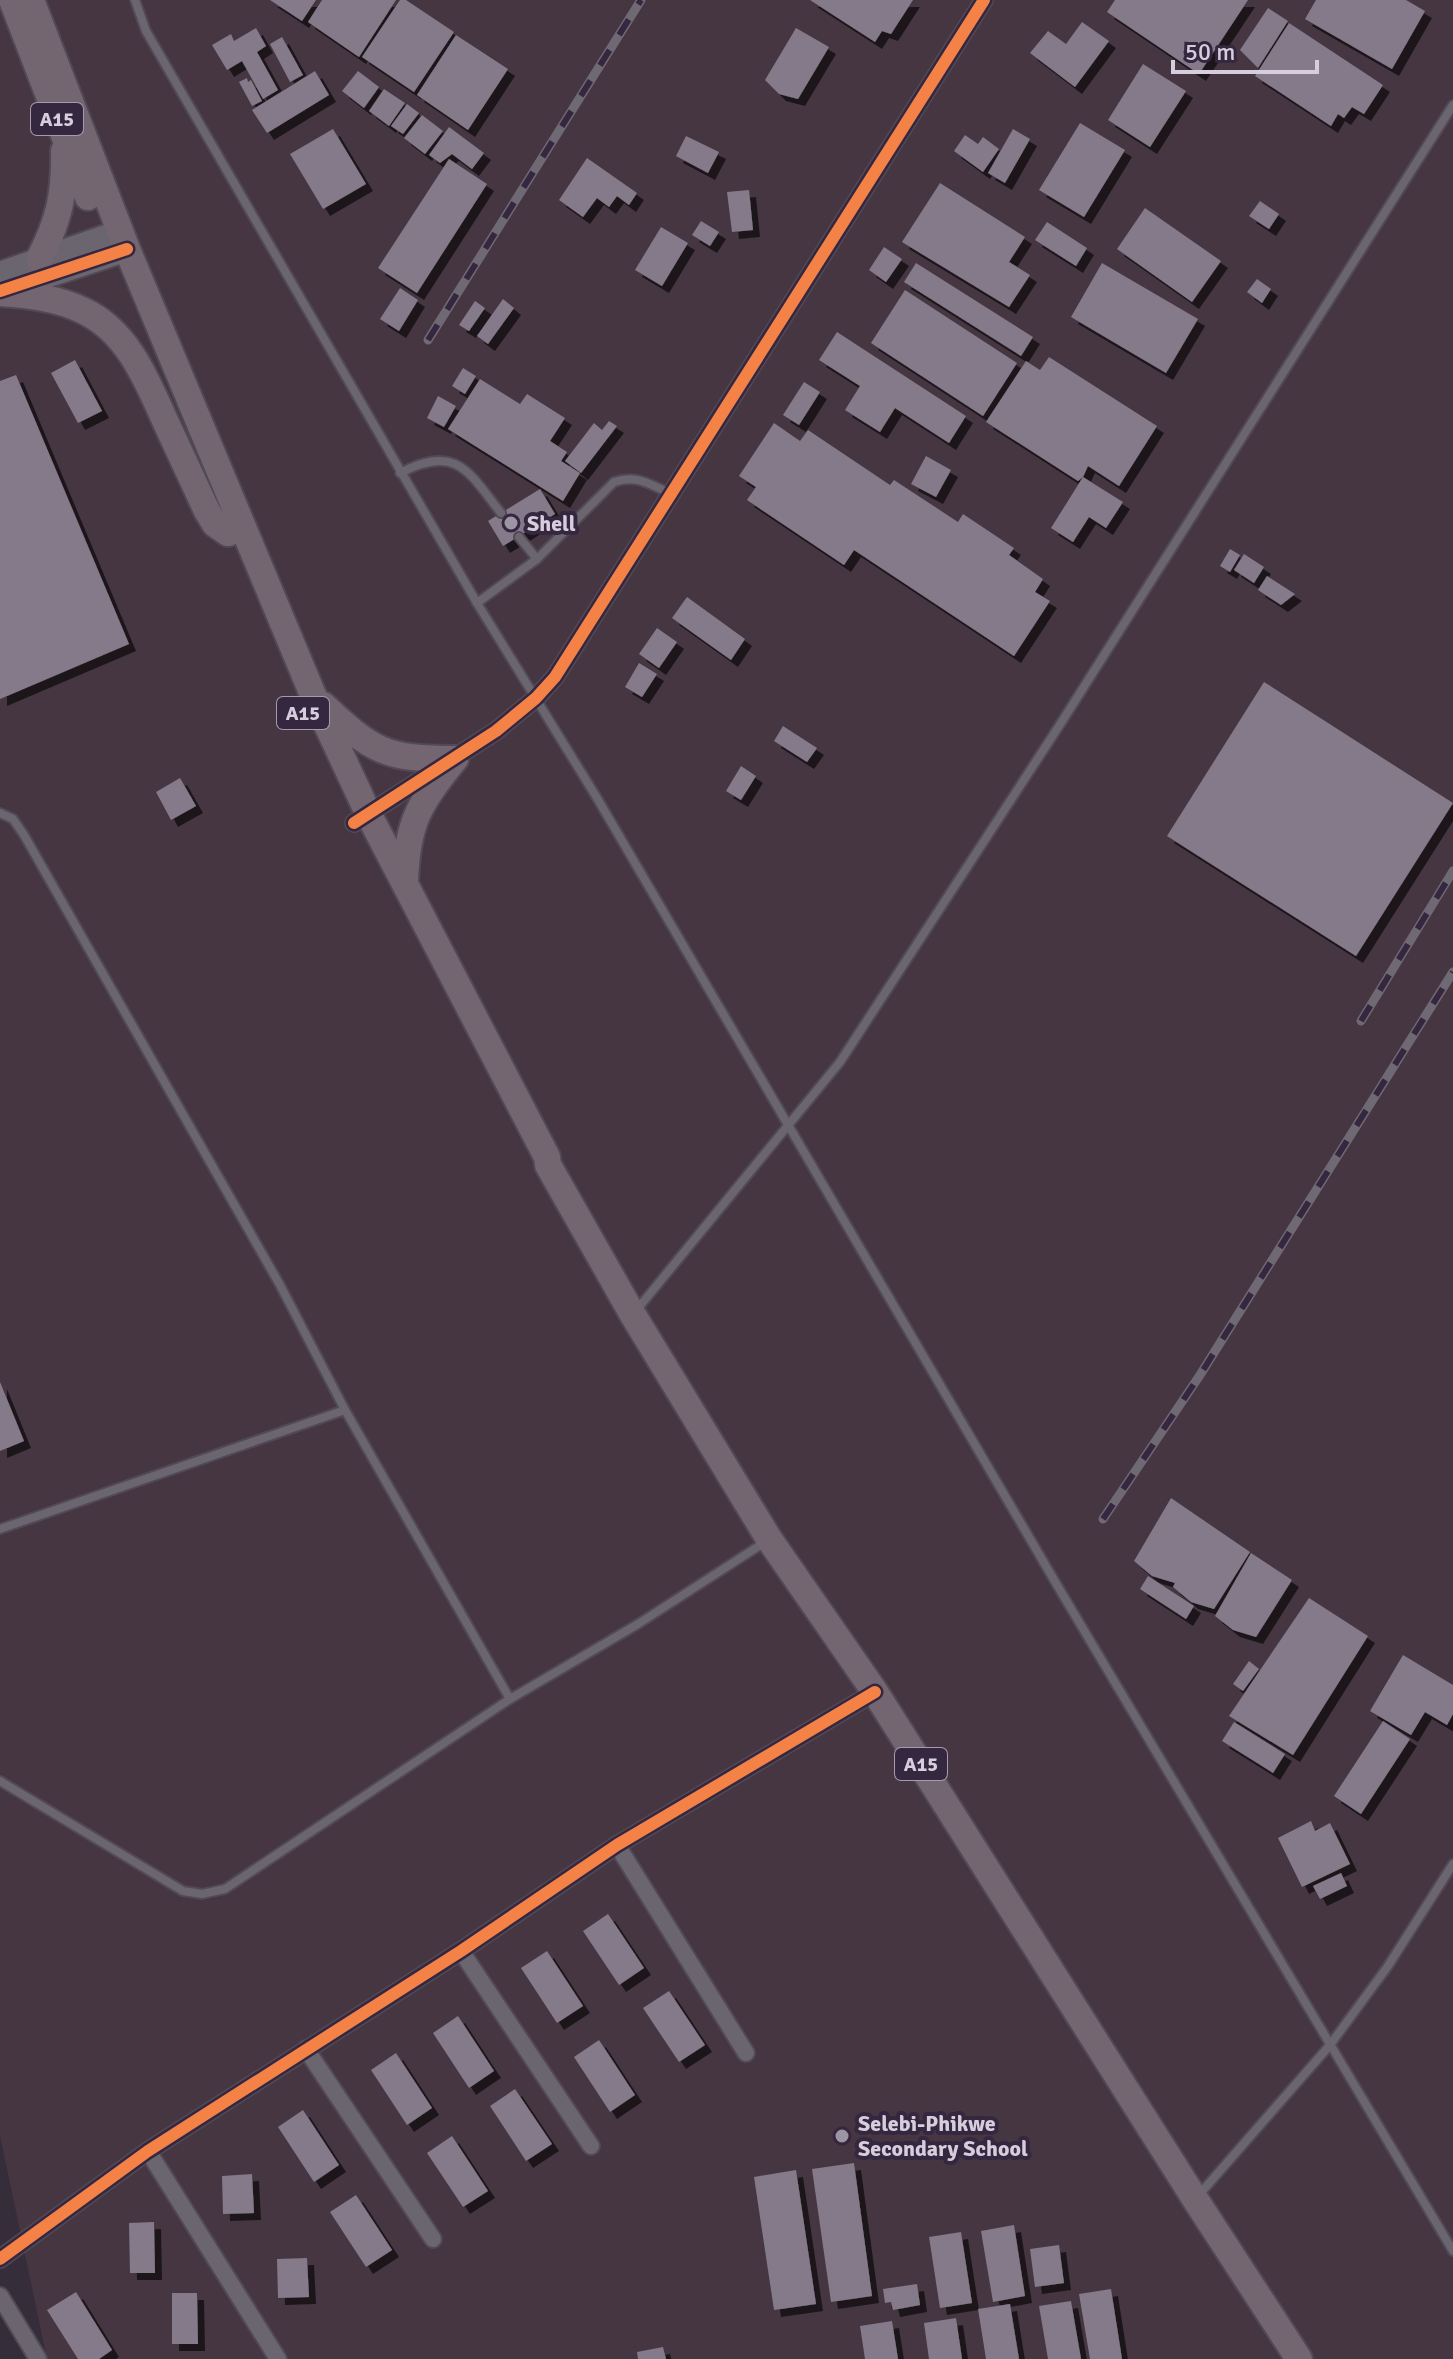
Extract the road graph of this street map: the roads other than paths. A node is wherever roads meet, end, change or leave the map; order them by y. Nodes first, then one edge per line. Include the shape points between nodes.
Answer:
1 (12, 0) edge
2 (31, 0) edge
3 (135, 0) edge
4 (984, 0) edge
5 (1453, 105) edge
6 (64, 138) junction
7 (115, 243) junction
8 (39, 259) junction
9 (0, 274) edge
10 (0, 292) edge
11 (400, 473) junction
12 (672, 494) junction
13 (501, 513) dead end
14 (228, 533) junction
15 (519, 537) dead end
16 (537, 559) junction
17 (477, 603) junction
18 (313, 695) junction
19 (536, 698) junction
20 (455, 759) junction
21 (0, 813) edge
22 (362, 819) junction
23 (405, 885) junction
24 (788, 1127) junction
25 (548, 1165) junction
26 (633, 1315) junction
27 (345, 1410) junction
28 (0, 1529) edge
29 (769, 1539) junction
30 (875, 1692) junction
31 (510, 1699) junction
32 (0, 1781) edge
33 (617, 1845) junction
34 (1453, 1864) edge
35 (461, 1951) junction
36 (1330, 2045) junction
37 (306, 2049) junction
38 (746, 2053) dead end
39 (591, 2146) dead end
40 (148, 2151) junction
41 (1195, 2199) junction
42 (433, 2239) dead end
43 (1453, 2251) edge
44 (0, 2259) edge
45 (0, 2296) edge
46 (38, 2359) edge
47 (278, 2359) edge
48 (1299, 2359) edge

1 - 6 main road, A15
2 - 7 main road, A15
3 - 11 lane via 146,31
4 - 12 street
5 - 24 lane via 927,930 840,1062
6 - 7 main road, A15
6 - 8 main road via 63,197
7 - 8 street
7 - 10 street
7 - 14 main road, A15
7 - 18 main road, A15
8 - 9 street
10 - 14 main road via 58,301 84,311 118,336 149,385 207,511
11 - 13 lane via 420,463 455,463
11 - 17 lane
12 - 16 lane via 627,477 614,482
12 - 19 street via 562,667
14 - 22 main road, A15 via 292,688
15 - 16 lane
16 - 17 lane
17 - 19 lane
18 - 20 main road via 382,751
18 - 22 main road, A15
19 - 20 street
19 - 24 lane
20 - 22 street
20 - 23 main road via 414,820
21 - 27 lane via 13,819 24,835 280,1285
22 - 23 main road, A15
22 - 25 main road, A15 via 460,1028 509,1113
23 - 25 main road, A15
24 - 26 lane
24 - 36 lane
25 - 26 main road, A15
26 - 29 main road, A15
27 - 28 lane
27 - 31 lane
29 - 30 main road, A15
29 - 31 lane
30 - 33 street
30 - 41 main road, A15
31 - 32 lane via 244,1878 202,1894 183,1891
33 - 35 street
33 - 38 street
34 - 36 lane
35 - 37 street
35 - 39 street
36 - 41 lane
36 - 43 lane
37 - 40 street
37 - 42 street
40 - 44 street
40 - 47 street
41 - 48 main road, A15
45 - 46 street

